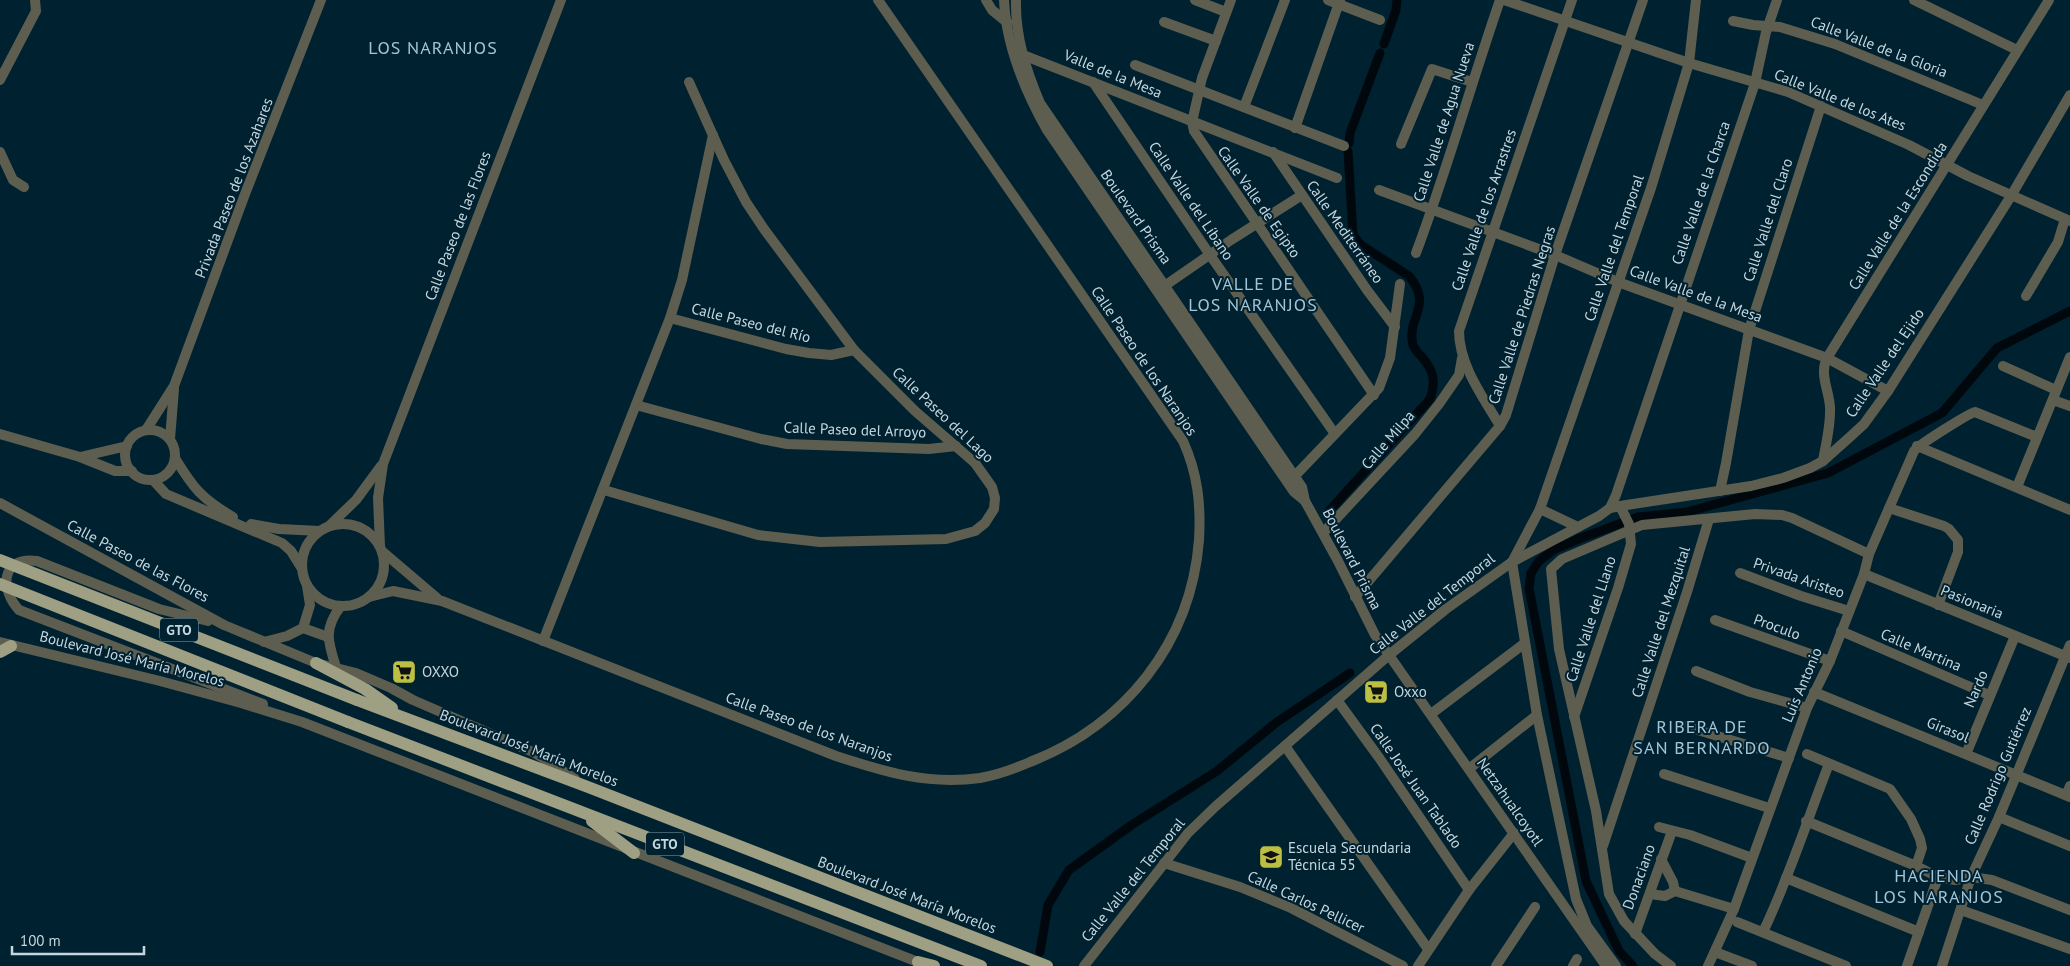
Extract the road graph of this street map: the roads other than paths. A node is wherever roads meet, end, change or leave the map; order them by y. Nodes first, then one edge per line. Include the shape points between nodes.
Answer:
1 (35, 0) edge
2 (321, 0) edge
3 (561, 0) edge
4 (878, 0) edge
5 (986, 0) edge
6 (1005, 0) edge
7 (1195, 0) edge
8 (1231, 0) edge
9 (1285, 0) edge
10 (1328, 0) edge
11 (1500, 0) edge
12 (1504, 0) edge
13 (1572, 0) edge
14 (1643, 0) edge
15 (1696, 0) edge
16 (1777, 0) edge
17 (1914, 0) edge
18 (2049, 0) edge
19 (1339, 2) edge
20 (1016, 4) edge
21 (1226, 12) junction
22 (1380, 20) dead end
23 (1566, 20) junction
24 (1733, 21) dead end
25 (1006, 22) junction
26 (1164, 22) dead end
27 (1769, 26) junction
28 (1017, 27) junction
29 (1628, 40) junction
30 (1216, 41) junction
31 (2017, 50) junction
32 (1023, 55) junction
33 (1689, 63) junction
34 (1135, 65) dead end
35 (0, 80) edge
36 (689, 82) dead end
37 (1093, 82) junction
38 (1472, 82) junction
39 (1755, 82) junction
40 (1200, 89) junction
41 (2070, 95) edge
42 (1983, 105) junction
43 (1821, 106) junction
44 (1244, 107) junction
45 (1192, 122) junction
46 (1295, 128) junction
47 (713, 135) junction
48 (1401, 144) dead end
49 (1344, 146) dead end
50 (0, 152) edge
51 (1272, 152) junction
52 (1947, 166) junction
53 (1337, 178) dead end
54 (24, 187) dead end
55 (1379, 190) dead end
56 (1302, 196) junction
57 (2011, 196) junction
58 (1432, 210) junction
59 (2067, 220) edge
60 (1256, 224) junction
61 (1492, 232) junction
62 (1416, 254) dead end
63 (1210, 255) junction
64 (1555, 255) junction
65 (1618, 282) junction
66 (1400, 284) dead end
67 (1161, 288) junction
68 (2026, 296) dead end
69 (1680, 304) junction
70 (670, 318) junction
71 (1395, 327) junction
72 (1749, 330) junction
73 (854, 350) junction
74 (1462, 358) junction
75 (1827, 358) junction
76 (2069, 362) edge
77 (2003, 366) dead end
78 (174, 386) junction
79 (1888, 391) junction
80 (2054, 395) junction
81 (1374, 396) junction
82 (636, 405) junction
83 (2070, 406) edge
84 (1500, 426) junction
85 (146, 430) junction
86 (0, 434) edge
87 (1335, 434) junction
88 (2037, 437) junction
89 (170, 440) junction
90 (127, 446) junction
91 (956, 446) junction
92 (1917, 446) junction
93 (80, 457) junction
94 (175, 458) junction
95 (1822, 461) junction
96 (383, 464) junction
97 (132, 471) junction
98 (1291, 479) junction
99 (153, 480) junction
100 (2017, 487) junction
101 (604, 490) junction
102 (1720, 491) junction
103 (0, 503) edge
104 (2069, 506) edge
105 (1615, 507) junction
106 (1889, 508) junction
107 (1540, 509) junction
108 (1709, 519) junction
109 (1578, 527) junction
110 (324, 528) junction
111 (1630, 529) junction
112 (1323, 533) junction
113 (382, 549) junction
114 (1869, 554) junction
115 (0, 560) edge
116 (1512, 562) junction
117 (301, 567) junction
118 (1740, 573) dead end
119 (1864, 574) junction
120 (0, 584) edge
121 (306, 585) junction
122 (369, 597) junction
123 (1355, 597) junction
124 (442, 601) junction
125 (1938, 605) junction
126 (341, 606) junction
127 (1849, 611) junction
128 (1715, 620) dead end
129 (224, 625) junction
130 (303, 628) junction
131 (1841, 631) junction
132 (2015, 636) junction
133 (328, 637) junction
134 (544, 641) junction
135 (264, 642) junction
136 (1525, 643) junction
137 (2070, 645) edge
138 (4, 647) edge
139 (1389, 655) junction
140 (2068, 657) edge
141 (1830, 661) junction
142 (316, 663) junction
143 (336, 667) junction
144 (1696, 671) dead end
145 (1814, 692) junction
146 (1989, 695) junction
147 (1337, 700) junction
148 (1807, 708) junction
149 (1431, 714) junction
150 (1537, 715) junction
151 (1574, 718) junction
152 (410, 721) junction
153 (302, 722) junction
154 (1685, 726) dead end
155 (1285, 746) junction
156 (1807, 754) dead end
157 (1966, 754) junction
158 (1789, 758) junction
159 (1829, 764) junction
160 (1470, 768) junction
161 (1664, 774) dead end
162 (2016, 774) junction
163 (588, 787) junction
164 (2069, 793) edge
165 (1770, 808) junction
166 (578, 810) junction
167 (1999, 817) junction
168 (1806, 821) junction
169 (1659, 827) dead end
170 (1672, 831) junction
171 (1514, 833) junction
172 (2070, 846) edge
173 (1603, 847) junction
174 (634, 853) junction
175 (1752, 858) junction
176 (1661, 859) junction
177 (1164, 863) junction
178 (1916, 866) junction
179 (1938, 877) junction
180 (1971, 877) junction
181 (1786, 878) junction
182 (1469, 890) junction
183 (1675, 891) junction
184 (1650, 894) junction
185 (1535, 907) dead end
186 (1734, 909) junction
187 (1961, 910) junction
188 (2070, 910) edge
189 (1737, 922) dead end
190 (1763, 932) junction
191 (1919, 932) junction
192 (1635, 934) junction
193 (1428, 949) junction
194 (2070, 950) edge
195 (1716, 952) junction
196 (923, 964) edge
197 (934, 966) edge
198 (981, 966) edge
199 (1047, 966) edge
200 (1084, 966) edge
201 (1403, 966) edge
202 (1418, 966) edge
203 (1496, 966) edge
204 (1606, 966) edge
205 (1616, 966) edge
206 (1671, 966) edge
207 (1708, 966) edge
208 (1752, 966) edge
209 (1846, 966) edge
210 (1907, 966) edge
211 (1942, 966) edge

1 - 35 street via 36,11
2 - 78 street, Privada Paseo de los Azahares
3 - 96 street, Calle Paseo de las Flores
4 - 134 street, Calle Paseo de los Naranjos via 1183,441 1192,460 1201,515 1198,554 1177,628 1136,690 1109,717 1082,737 1050,755 1013,769 950,781 882,772
5 - 25 street
6 - 20 street
6 - 25 street, Boulevard Prisma
7 - 21 street
8 - 21 street
9 - 44 street
10 - 19 street
11 - 38 street, Calle Valle de Agua Nueva
12 - 23 street, Calle Valle de los Ates
13 - 23 street, Calle Valle de los Arrastres
14 - 29 street, Calle Valle de Piedras Negras
15 - 33 street, Calle Valle del Temporal
16 - 27 street, Calle Valle de la Charca
17 - 31 street
18 - 31 street, Calle Valle de la Escondida
19 - 22 street
19 - 46 street
20 - 28 street, Boulevard Prisma
21 - 30 street
23 - 29 street, Calle Valle de los Ates
23 - 61 street, Calle Valle de los Arrastres
24 - 27 street, Calle Valle de la Gloria
25 - 28 street
25 - 67 street, Boulevard Prisma via 1014,54 1034,106 1068,161
26 - 30 street
27 - 39 street, Calle Valle de la Charca
27 - 42 street, Calle Valle de la Gloria via 1858,52
28 - 32 street, Boulevard Prisma
29 - 33 street, Calle Valle de los Ates
29 - 64 street, Calle Valle de Piedras Negras
30 - 40 street
31 - 42 street, Calle Valle de la Escondida
32 - 37 street, Valle de la Mesa
32 - 67 street, Boulevard Prisma via 1040,103
33 - 39 street, Calle Valle de los Ates
33 - 65 street, Calle Valle del Temporal
34 - 40 street
36 - 47 street, Calle Paseo del Lago
37 - 45 street, Valle de la Mesa
37 - 63 street, Calle Valle del Líbano
38 - 48 street via 1432,69
38 - 58 street, Calle Valle de Agua Nueva
39 - 43 street, Calle Valle de los Ates
39 - 69 street, Calle Valle de la Charca
40 - 44 street
40 - 45 street
41 - 57 street, Calle Valle del Ejido
42 - 52 street, Calle Valle de la Escondida
43 - 52 street, Calle Valle de los Ates via 1909,145
43 - 72 street, Calle Valle del Claro
44 - 46 street
45 - 51 street, Valle de la Mesa
45 - 60 street, Calle Valle de Egipto via 1196,136
46 - 49 street
47 - 70 street via 682,280
47 - 73 street, Calle Paseo del Lago via 746,202
50 - 54 street via 13,180
51 - 53 street, Valle de la Mesa
51 - 56 street, Calle Mediterráneo
52 - 57 street, Calle Valle de los Ates
52 - 75 street, Calle Valle de la Escondida
55 - 58 street, Calle Valle de la Mesa
56 - 60 street
56 - 71 street, Calle Mediterráneo
57 - 59 street, Calle Valle de los Ates
57 - 79 street, Calle Valle del Ejido
58 - 61 street, Calle Valle de la Mesa
58 - 62 street, Calle Valle de Agua Nueva
59 - 68 street via 2058,242
60 - 63 street
60 - 81 street, Calle Valle de Egipto
61 - 64 street, Calle Valle de la Mesa
61 - 74 street, Calle Valle de los Arrastres via 1459,331
63 - 67 street
63 - 87 street, Calle Valle del Líbano
64 - 65 street, Calle Valle de la Mesa
64 - 84 street, Calle Valle de Piedras Negras
65 - 69 street, Calle Valle de la Mesa
65 - 107 street, Calle Valle del Temporal
66 - 71 street
67 - 98 street, Boulevard Prisma
69 - 72 street, Calle Valle de la Mesa
69 - 105 street, Calle Valle de la Charca via 1616,495
70 - 73 street, Calle Paseo del Río via 794,350 831,355
70 - 82 street
71 - 81 street via 1386,371
72 - 75 street, Calle Valle de la Mesa
72 - 102 street, Calle Valle del Claro
73 - 91 street, Calle Paseo del Lago
74 - 84 street, Calle Valle de los Arrastres
74 - 112 street, Calle Milpa via 1459,375 1439,404
75 - 79 street, Calle Valle de la Mesa
75 - 95 street, Calle Valle de la Escondida via 1823,366 1830,418
76 - 80 street
77 - 80 street
78 - 85 street, Privada Paseo de los Azahares
78 - 89 street, Privada Paseo de los Azahares
79 - 95 street, Calle Valle del Ejido via 1864,424
80 - 83 street
80 - 88 street
81 - 87 street
82 - 91 street, Calle Paseo del Arroyo via 787,444 929,449
82 - 101 street
84 - 123 street, Calle Valle de Piedras Negras
85 - 89 street via 155,430
85 - 90 street via 132,438
86 - 93 street
87 - 98 street
88 - 92 street via 1978,413 1967,415
88 - 100 street
89 - 94 street
90 - 93 street
90 - 97 street via 125,455
91 - 101 street, Calle Paseo del Lago via 975,463 992,487 994,509 975,531 946,539 788,540 758,535
92 - 100 street
92 - 106 street, Luis Antonio
93 - 97 street via 116,471
94 - 99 street via 163,476
94 - 110 street via 200,495 233,517 264,527
95 - 102 street, Calle Valle del Ejido via 1783,478
96 - 110 street, Calle Paseo de las Flores via 356,500
96 - 113 street, Calle Paseo de las Flores via 378,498
97 - 99 street
98 - 112 street, Boulevard Prisma via 1302,487 1305,501
99 - 117 street via 166,494 282,544
100 - 104 street
101 - 134 street
102 - 105 street, Calle Valle del Ejido
103 - 129 street, Calle Paseo de las Flores
105 - 109 street, Calle Valle del Ejido
105 - 111 street
106 - 114 street, Luis Antonio
106 - 125 street via 1944,526 1958,540 1958,552
107 - 109 street
107 - 116 street, Calle Valle del Temporal
108 - 111 street
108 - 114 street via 1782,515
108 - 173 street, Calle Valle del Mezquital
109 - 116 street, Calle Valle del Ejido
110 - 113 street via 338,524 358,526 367,531
110 - 117 street via 308,543
111 - 151 street, Calle Valle del Llano via 1631,544 1626,562
111 - 151 street via 1562,558 1551,569 1559,649
112 - 123 street, Boulevard Prisma
113 - 122 street via 384,572 379,586
113 - 124 street, Calle Paseo de los Naranjos
114 - 119 street, Luis Antonio
115 - 152 main road, Boulevard José María Morelos / GTO, bridge
116 - 136 street
116 - 139 street, Calle Valle del Temporal
117 - 121 street
118 - 127 street, Privada Aristeo
119 - 125 street, Pasionaria
119 - 127 street, Luis Antonio
120 - 166 main road, Boulevard José María Morelos / GTO, bridge
121 - 126 street via 327,604
121 - 130 street via 310,605
122 - 124 street, Calle Paseo de los Naranjos via 393,591
122 - 126 street via 356,604
123 - 139 street, Boulevard Prisma
124 - 134 street, Calle Paseo de los Naranjos
125 - 132 street, Pasionaria
126 - 133 street via 331,622
127 - 131 street, Luis Antonio
128 - 141 street, Proculo
129 - 135 street, Calle Paseo de las Flores
129 - 153 street via 159,609 38,560 14,562 1,575 3,594 20,610 250,698
130 - 133 street
130 - 135 street
131 - 141 street, Luis Antonio
131 - 146 street, Calle Martina
132 - 140 street, Pasionaria
132 - 146 street, Nardo
133 - 143 street
135 - 142 street, Calle Paseo de las Flores
136 - 149 street
136 - 150 street
137 - 140 street, Calle Rodrigo Gutiérrez
138 - 153 street, Boulevard José María Morelos via 160,681
139 - 147 street, Calle Valle del Temporal
139 - 149 street, Netzahualcoyotl
140 - 162 street, Calle Rodrigo Gutiérrez
141 - 145 street, Luis Antonio
142 - 143 street, Calle Paseo de las Flores
142 - 152 main road via 365,689
143 - 163 street, Calle Paseo de las Flores via 391,688 535,754
144 - 148 street via 1750,692
145 - 148 street, Luis Antonio
145 - 157 street, Girasol
146 - 157 street, Nardo
147 - 155 street, Calle Valle del Temporal
147 - 182 street, Calle José Juan Tablado
148 - 158 street, Luis Antonio
149 - 160 street, Netzahualcoyotl
150 - 160 street
150 - 205 street via 1576,899 1587,926
151 - 173 street
152 - 163 main road, Boulevard José María Morelos / GTO
153 - 174 street, Boulevard José María Morelos
154 - 158 street
155 - 177 street, Calle Valle del Temporal via 1188,833
155 - 193 street
156 - 159 street
157 - 162 street, Girasol
158 - 165 street, Luis Antonio
159 - 168 street
159 - 178 street via 1880,783 1894,794 1920,839 1922,848
160 - 171 street, Netzahualcoyotl
161 - 165 street
162 - 164 street, Girasol
162 - 167 street, Calle Rodrigo Gutiérrez
163 - 199 main road, Boulevard José María Morelos / GTO
165 - 175 street, Luis Antonio
166 - 174 main road
166 - 198 main road, Boulevard José María Morelos / GTO
167 - 172 street
167 - 180 street, Calle Rodrigo Gutiérrez
168 - 178 street
168 - 181 street
169 - 170 street
170 - 175 street
170 - 176 street, Donaciano
171 - 182 street
171 - 204 street, Netzahualcoyotl
173 - 192 street via 1609,894
174 - 196 street, Boulevard José María Morelos
175 - 186 street, Luis Antonio
176 - 183 street
176 - 184 street, Donaciano
177 - 200 street, Calle Valle del Temporal
177 - 201 street, Calle Carlos Pellicer via 1240,887 1291,908
178 - 179 street
179 - 180 street via 1956,880
179 - 191 street
180 - 187 street, Calle Rodrigo Gutiérrez
180 - 188 street via 1992,880
181 - 190 street
181 - 191 street
182 - 193 street
183 - 184 street via 1665,896
183 - 186 street
184 - 192 street, Donaciano
185 - 203 street
186 - 195 street, Luis Antonio
187 - 194 street
187 - 211 street, Calle Rodrigo Gutiérrez
189 - 190 street
190 - 209 street
191 - 210 street
192 - 206 street
193 - 202 street
195 - 207 street, Luis Antonio
195 - 208 street
196 - 197 main road

